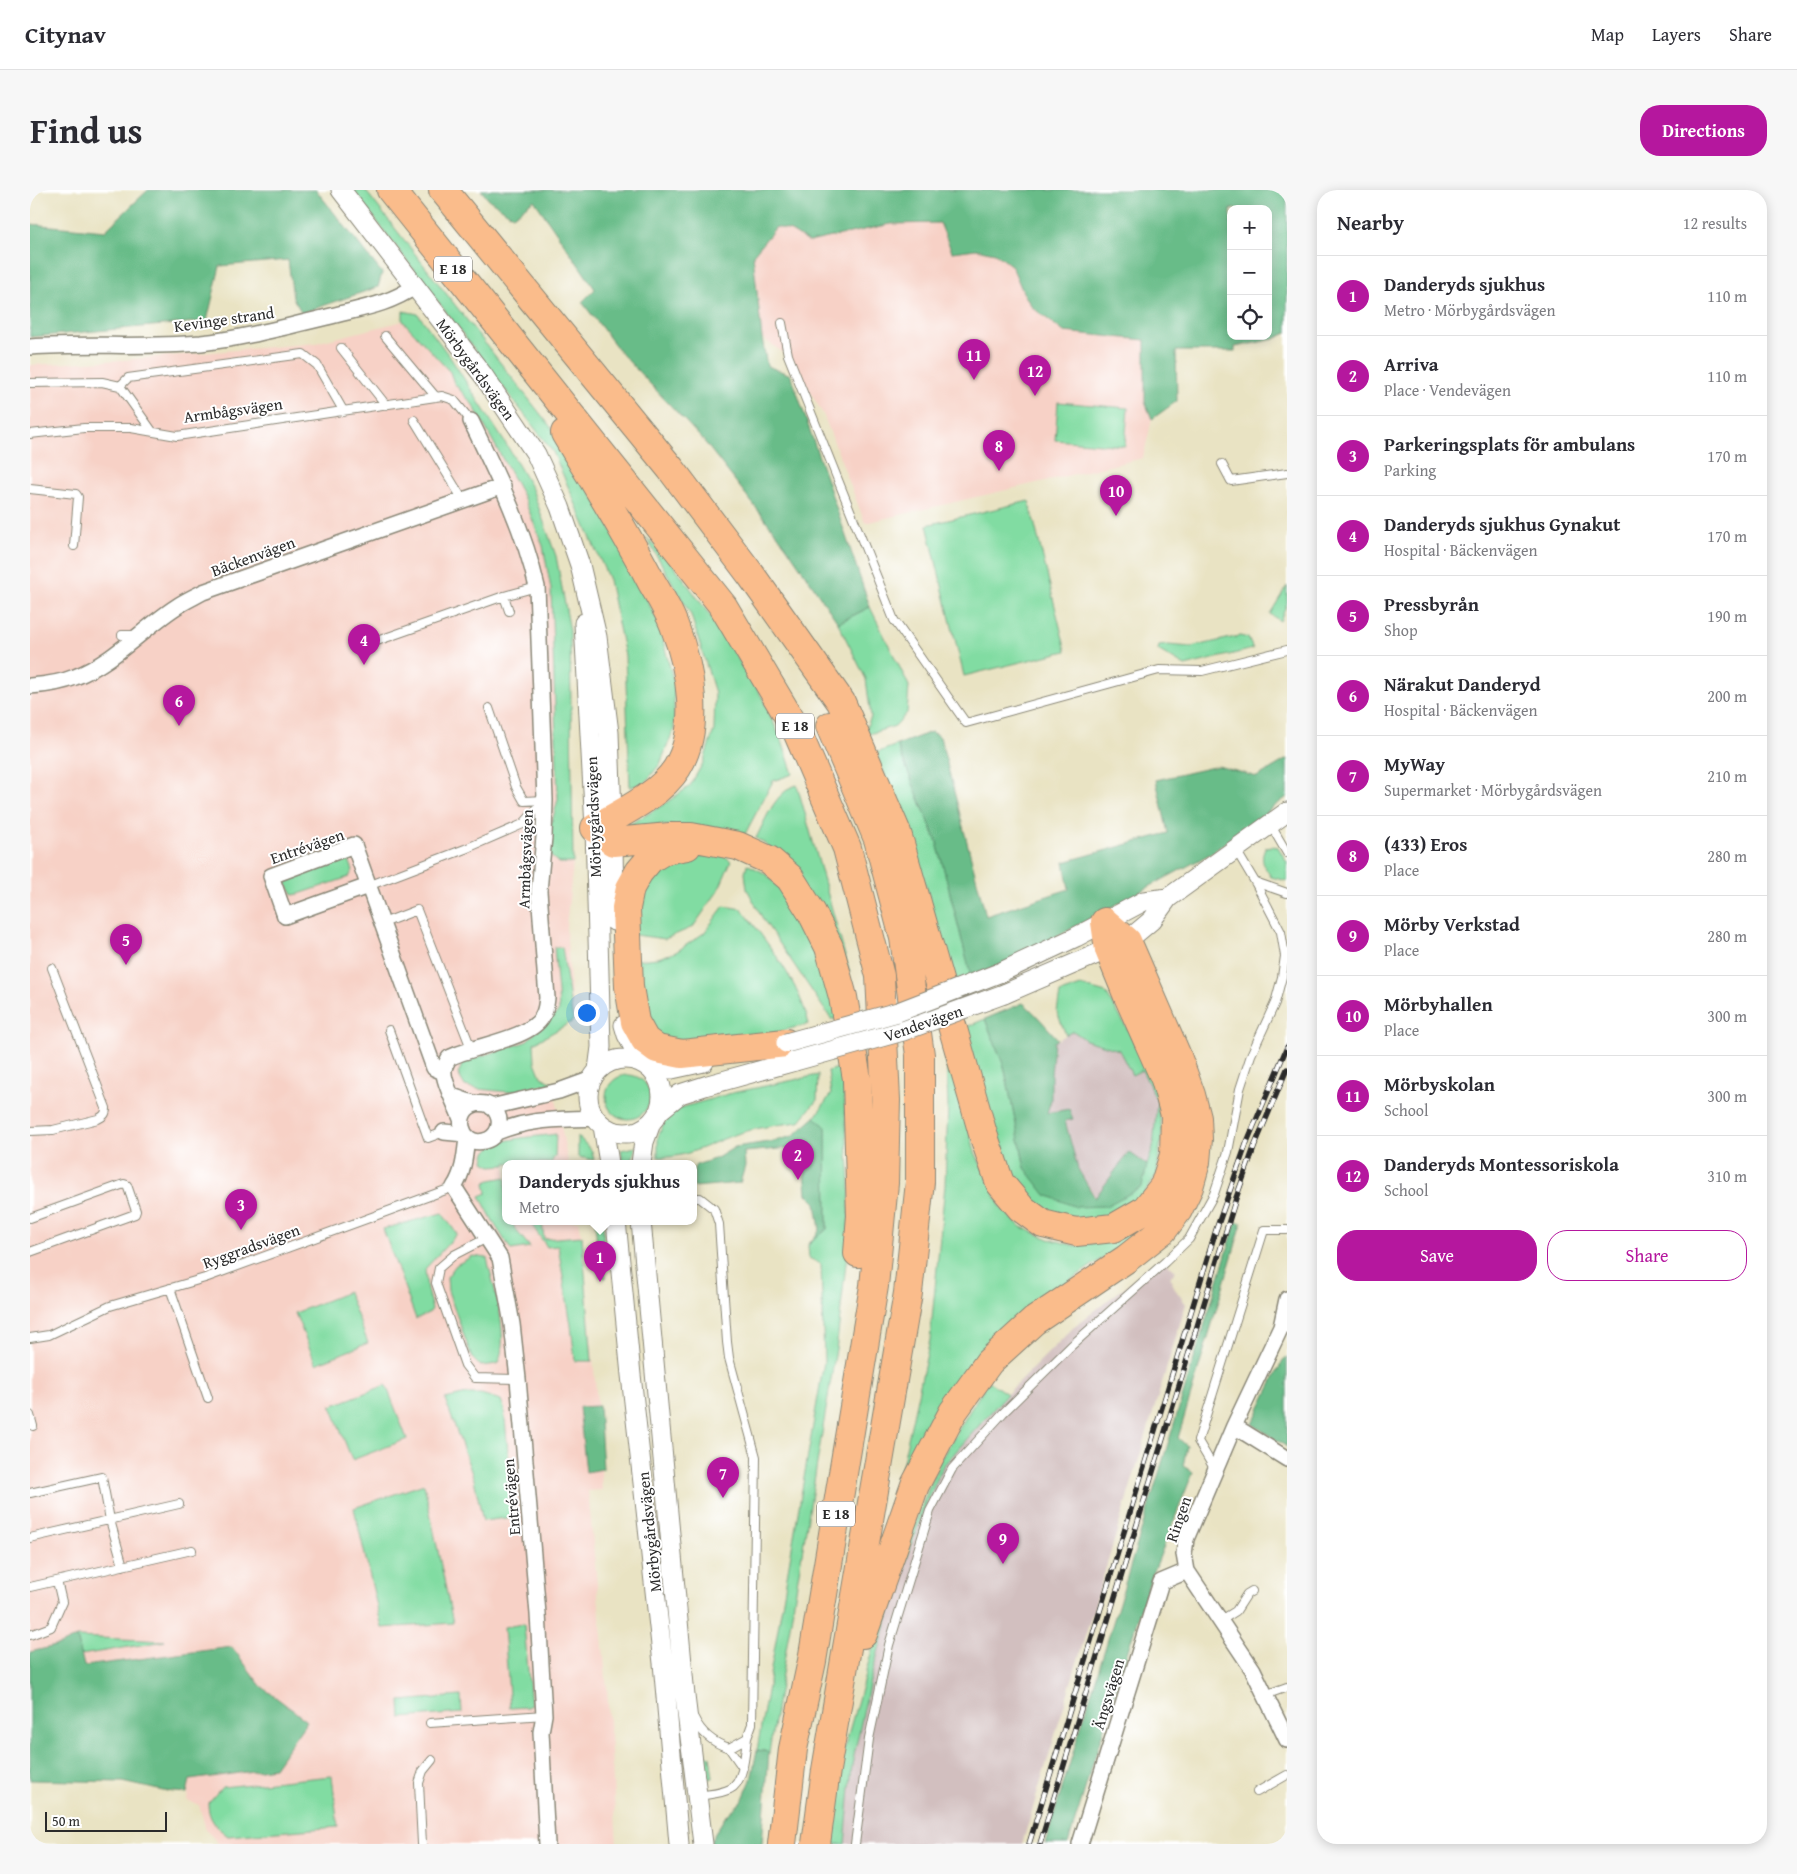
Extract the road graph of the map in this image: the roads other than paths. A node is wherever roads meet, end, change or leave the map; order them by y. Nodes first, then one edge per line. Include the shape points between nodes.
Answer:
1 (341, 190) edge
2 (390, 190) edge
3 (443, 190) edge
4 (416, 286) junction
5 (782, 322) dead end
6 (385, 336) dead end
7 (30, 347) edge
8 (341, 348) dead end
9 (515, 348) junction
10 (30, 383) edge
11 (120, 386) junction
12 (436, 397) junction
13 (386, 405) junction
14 (344, 412) junction
15 (414, 420) dead end
16 (471, 421) joint
17 (152, 431) junction
18 (30, 434) edge
19 (1222, 464) dead end
20 (1287, 473) edge
21 (503, 486) junction
22 (30, 489) edge
23 (463, 500) junction
24 (74, 546) dead end
25 (537, 587) junction
26 (504, 596) junction
27 (509, 611) dead end
28 (122, 635) dead end
29 (140, 636) junction
30 (793, 637) junction
31 (374, 642) dead end
32 (1287, 650) edge
33 (36, 686) edge
34 (489, 708) dead end
35 (545, 800) junction
36 (1287, 812) edge
37 (1270, 824) junction
38 (607, 830) junction
39 (713, 841) junction
40 (1236, 850) junction
41 (1287, 853) edge
42 (1255, 882) junction
43 (368, 886) junction
44 (1287, 893) edge
45 (1168, 898) junction
46 (1105, 922) junction
47 (383, 923) junction
48 (1118, 945) junction
49 (1286, 955) edge
50 (52, 968) dead end
51 (389, 1030) dead end
52 (471, 1048) junction
53 (790, 1052) junction
54 (646, 1066) junction
55 (443, 1072) junction
56 (595, 1074) junction
57 (452, 1096) junction
58 (476, 1104) junction
59 (491, 1107) junction
60 (655, 1117) junction
61 (599, 1122) junction
62 (463, 1128) junction
63 (30, 1131) edge
64 (444, 1132) joint
65 (497, 1132) junction
66 (482, 1142) junction
67 (608, 1160) edge
68 (641, 1160) edge
69 (464, 1165) junction
70 (454, 1187) junction
71 (697, 1198) edge
72 (30, 1218) edge
73 (616, 1225) edge
74 (641, 1225) edge
75 (1287, 1230) edge
76 (487, 1238) junction
77 (30, 1252) edge
78 (170, 1288) junction
79 (1287, 1300) edge
80 (1284, 1327) edge
81 (30, 1338) edge
82 (518, 1379) junction
83 (208, 1398) dead end
84 (856, 1399) junction
85 (30, 1415) edge
86 (33, 1426) dead end
87 (1234, 1426) junction
88 (1287, 1459) edge
89 (1215, 1470) junction
90 (30, 1493) edge
91 (179, 1504) dead end
92 (110, 1520) junction
93 (30, 1538) edge
94 (192, 1550) dead end
95 (123, 1566) junction
96 (1187, 1571) junction
97 (57, 1581) junction
98 (30, 1588) edge
99 (1252, 1591) dead end
100 (1220, 1621) junction
101 (30, 1635) edge
102 (1287, 1687) edge
103 (685, 1696) junction
104 (1265, 1696) junction
105 (837, 1707) junction
106 (544, 1715) junction
107 (430, 1724) dead end
108 (747, 1738) junction
109 (1287, 1740) edge
110 (729, 1748) junction
111 (432, 1760) dead end
112 (743, 1768) junction
113 (1287, 1775) edge
114 (1258, 1792) dead end
115 (696, 1796) junction
116 (422, 1844) edge
117 (547, 1844) edge
118 (679, 1844) edge
119 (703, 1844) edge
120 (782, 1844) edge
121 (816, 1844) edge
122 (855, 1844) edge
123 (1080, 1844) edge

1 - 4 street, Mörbygårdsvägen
2 - 9 highway, E 18
3 - 30 highway, E 18 via 671,469
4 - 7 street, Kevinge strand via 381,305 260,334 158,346 70,344
4 - 38 street, Mörbygårdsvägen via 536,454 560,507 580,565 597,637 609,732
5 - 32 lane via 788,355 894,620 966,724 1159,670 1202,671
6 - 12 lane
8 - 13 lane
9 - 38 highway via 638,556 674,624 688,672 692,719 690,738 677,769 657,790
9 - 84 highway, E 18 via 723,606 796,729 846,848 880,976 886,1092 884,1183 874,1286
10 - 11 lane via 102,382
11 - 14 lane via 128,378 303,354 317,365
11 - 17 lane
12 - 13 lane, Armbågsvägen
12 - 16 lane via 454,400
13 - 14 lane, Armbågsvägen
14 - 17 lane, Armbågsvägen via 177,436
15 - 23 lane
16 - 21 street, Armbågsvägen
17 - 18 lane, Armbågsvägen via 84,428
19 - 20 lane via 1231,481
21 - 23 street, Bäckenvägen
21 - 25 street, Armbågsvägen via 531,559
22 - 24 lane via 76,494
23 - 29 street, Bäckenvägen via 203,592 176,607
25 - 26 lane
25 - 35 street, Armbågsvägen
26 - 27 lane
26 - 31 lane
28 - 29 lane
29 - 33 street, Bäckenvägen via 75,677
30 - 48 highway via 841,702 897,833 1000,1183 1020,1208 1043,1224 1076,1232 1114,1228 1145,1210 1164,1186 1174,1155 1175,1115 1165,1079 1126,994
30 - 105 highway, E 18 via 878,839 904,938 920,1054 920,1182 908,1293
34 - 35 lane via 516,787 524,801
35 - 43 lane via 523,824
35 - 52 street, Armbågsvägen via 539,892 546,1009 534,1026 515,1036
36 - 37 street, Vendevägen
37 - 40 street, Vendevägen
37 - 41 lane
38 - 39 highway
38 - 54 street, Mörbygårdsvägen via 619,1008 627,1035
38 - 56 street, Mörbygårdsvägen via 601,1047
39 - 53 highway via 665,850 638,872 630,888 626,908 629,987 636,1022 645,1040 657,1049 682,1054
39 - 84 highway via 738,846 769,860 790,878 829,947 843,997 857,1079 861,1216 849,1356
40 - 42 lane
40 - 45 street, Vendevägen
42 - 44 lane
42 - 49 lane via 1280,932
43 - 43 street, Entrévägen via 285,916 271,876 354,845
43 - 47 street, Entrévägen
45 - 46 street, Vendevägen via 1144,901
45 - 48 street, Vendevägen via 1152,920
46 - 48 highway
46 - 53 street, Vendevägen, bridge via 999,973
47 - 52 lane via 417,910
47 - 55 street, Entrévägen via 434,1068
48 - 53 street, Vendevägen, bridge via 1004,994 903,1032
48 - 105 highway via 1177,1056 1191,1094 1198,1140 1189,1187 1163,1230 1034,1321 989,1362 953,1412 915,1485
49 - 122 lane via 1275,1003 1251,1055 1240,1089 1219,1180 1189,1239 1003,1413 952,1469 930,1511 890,1645 869,1739
50 - 63 lane via 106,1112 98,1119 53,1130
51 - 64 lane via 428,1138
52 - 55 street, Armbågsvägen via 449,1058
53 - 54 street, Vendevägen via 672,1069
53 - 60 street, Vendevägen via 680,1094
54 - 56 street via 629,1059 614,1060
54 - 60 street via 659,1080 663,1095
55 - 57 street
56 - 59 street via 559,1091
56 - 61 street via 588,1092 589,1107
57 - 58 street
57 - 62 street
58 - 59 street
58 - 62 street via 466,1108
59 - 65 street via 498,1116
60 - 61 street via 635,1132 616,1132
60 - 68 street via 644,1142
61 - 65 street via 558,1118 516,1124
61 - 67 street
62 - 64 street
62 - 66 street via 472,1140
62 - 69 street
65 - 66 street
66 - 69 street
69 - 70 street
70 - 76 street, Entrévägen
70 - 78 lane, Ryggradsvägen
71 - 108 lane via 714,1209 720,1224 729,1358 756,1457 752,1724
72 - 77 lane via 124,1184 136,1211
73 - 118 street, Mörbygårdsvägen
74 - 103 street, Mörbygårdsvägen
75 - 89 lane via 1264,1230 1198,1441
76 - 82 street, Entrévägen via 500,1258
76 - 82 lane via 454,1254 439,1268 436,1282 465,1365 475,1378
78 - 81 lane, Ryggradsvägen via 110,1306 49,1335
78 - 83 lane
79 - 80 street, Ringen
80 - 87 street, Ringen
82 - 106 street, Entrévägen
84 - 120 highway, E 18 via 812,1661 793,1750
85 - 86 lane
87 - 88 street
87 - 89 street, Ringen
89 - 96 street, Ringen via 1186,1539
90 - 92 lane via 102,1477
91 - 92 lane
92 - 93 lane
92 - 95 lane
94 - 95 lane
95 - 97 lane
96 - 100 street, Ringen
96 - 123 street, Ängsvägen via 1161,1582
97 - 98 lane
97 - 101 lane via 62,1602 51,1627
99 - 100 lane via 1236,1610
100 - 104 street, Ringen via 1253,1670
102 - 104 lane
103 - 110 lane via 699,1728 718,1744
103 - 115 street, Mörbygårdsvägen
104 - 109 street, Ringen
105 - 121 highway, E 18
106 - 107 lane
106 - 117 street, Entrévägen via 541,1732
108 - 110 lane
108 - 112 lane
110 - 112 lane
111 - 116 lane via 423,1771 419,1784
112 - 115 lane via 738,1783 732,1789
113 - 114 lane
115 - 119 street, Mörbygårdsvägen

